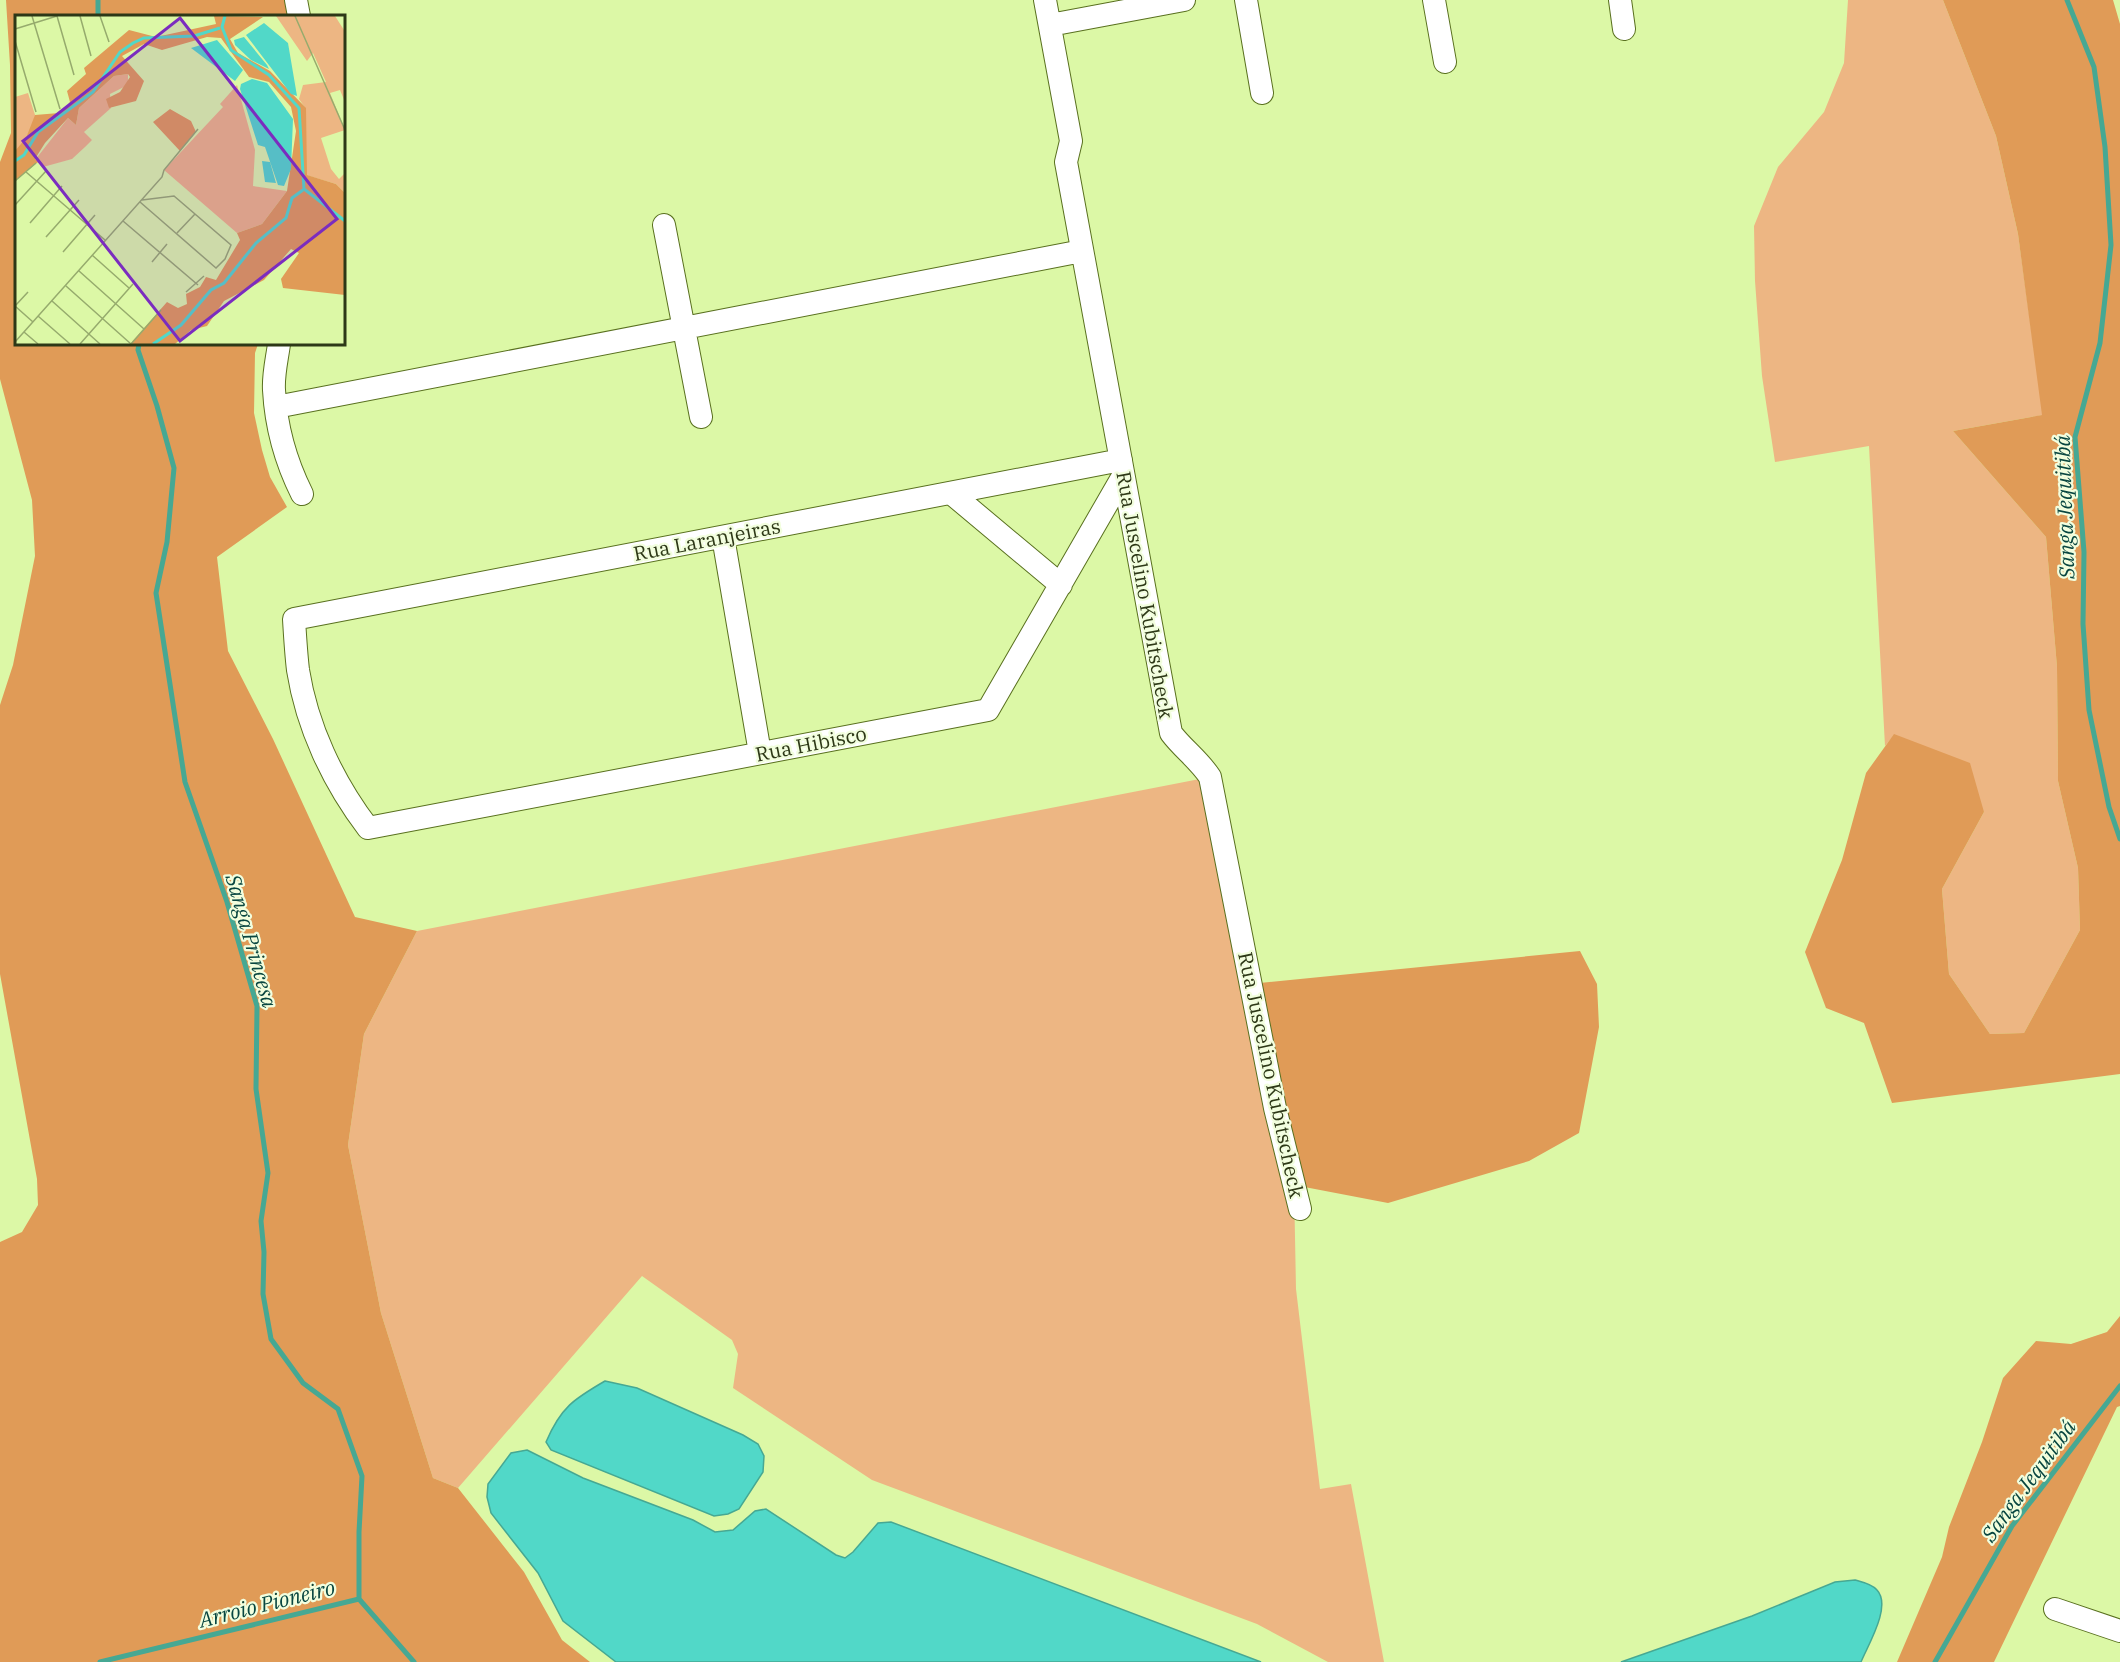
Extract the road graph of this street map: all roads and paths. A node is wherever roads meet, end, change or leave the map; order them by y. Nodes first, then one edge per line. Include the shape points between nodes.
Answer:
1 (296, 0) edge
2 (1045, 0) edge
3 (1184, 0) edge
4 (1246, 0) edge
5 (1434, 0) edge
6 (1620, 0) edge
7 (299, 15) edge
8 (1050, 26) junction
9 (1624, 28) dead end
10 (1445, 62) dead end
11 (1262, 93) dead end
12 (664, 225) dead end
13 (1082, 251) junction
14 (684, 328) junction
15 (279, 345) edge
16 (276, 407) junction
17 (701, 417) dead end
18 (1122, 468) junction
19 (951, 493) junction
20 (302, 494) dead end
21 (723, 537) junction
22 (1061, 585) junction
23 (760, 753) junction
24 (368, 828) joint
25 (1300, 1209) dead end
26 (2055, 1609) dead end
27 (2120, 1631) edge

1 - 7 street
2 - 8 street, Rua Juscelino Kubitscheck
3 - 8 street
4 - 11 street
5 - 10 street
6 - 9 street
8 - 13 street, Rua Juscelino Kubitscheck via 1071,141 1066,162
12 - 14 street
13 - 14 street
13 - 18 street, Rua Juscelino Kubitscheck
14 - 16 street
14 - 17 street
15 - 16 street
16 - 20 street via 290,470
18 - 19 street, Rua Laranjeiras
18 - 22 street, Rua Hibisco
18 - 25 street, Rua Juscelino Kubitscheck via 1171,733 1210,777 1275,1108
19 - 21 street, Rua Laranjeiras
19 - 22 street
21 - 23 street
21 - 24 street, Rua Laranjeiras via 294,619 298,670 310,718 333,777
22 - 23 street, Rua Hibisco via 988,710
23 - 24 street, Rua Hibisco
26 - 27 street

